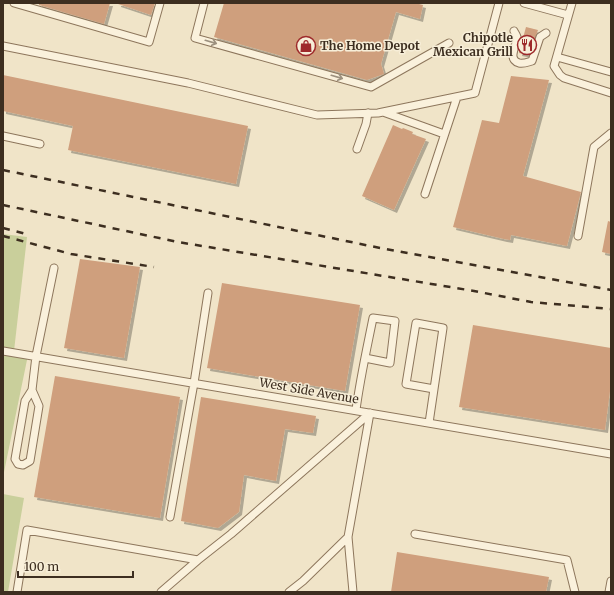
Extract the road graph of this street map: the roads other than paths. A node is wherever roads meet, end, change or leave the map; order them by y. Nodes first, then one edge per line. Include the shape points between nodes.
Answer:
1 (14, 3) edge
2 (160, 3) edge
3 (204, 3) edge
4 (498, 3) edge
5 (524, 3) edge
6 (572, 3) edge
7 (568, 15) junction
8 (514, 30) dead end
9 (546, 33) dead end
10 (449, 43) dead end
11 (3, 46) edge
12 (557, 57) junction
13 (611, 72) edge
14 (611, 93) edge
15 (457, 97) junction
16 (382, 112) junction
17 (368, 113) junction
18 (611, 133) edge
19 (444, 134) junction
20 (3, 136) edge
21 (40, 144) dead end
22 (357, 149) dead end
23 (425, 194) dead end
24 (578, 236) dead end
25 (54, 268) dead end
26 (208, 293) dead end
27 (3, 351) edge
28 (36, 356) junction
29 (365, 358) junction
30 (194, 383) junction
31 (434, 389) junction
32 (32, 390) junction
33 (356, 410) junction
34 (370, 413) junction
35 (429, 423) junction
36 (611, 454) edge
37 (170, 517) dead end
38 (415, 534) dead end
39 (348, 537) junction
40 (198, 560) junction
41 (611, 581) edge
42 (17, 592) edge
43 (161, 592) edge
44 (289, 592) edge
45 (353, 592) edge
46 (575, 592) edge
47 (609, 592) edge

1 - 2 street via 148,42
3 -> 10 street via 195,38 371,86
4 - 15 street via 475,93
5 - 7 street
6 - 7 street
7 - 12 street
8 - 9 street via 517,37 514,58 515,61 523,63 532,61 540,37
11 - 17 street via 188,84 317,115
12 - 13 street
12 - 14 street via 554,66 564,78
15 - 16 street
15 - 19 street
16 - 17 street
16 - 19 street
17 - 22 street
18 - 24 street via 594,146
19 - 23 street
20 - 21 street
25 - 28 street
26 - 30 street
27 - 28 street, West Side Avenue
28 - 30 street, West Side Avenue
28 - 32 street
29 - 29 street via 373,318 395,321 390,363
29 - 33 street
30 - 33 street, West Side Avenue
30 - 37 street
31 - 31 street via 443,328 416,323 406,384
31 - 35 street
32 - 32 street via 26,401 15,459 18,464 23,465 30,461 39,406
33 - 34 street, West Side Avenue
34 - 35 street, West Side Avenue
34 - 39 street
34 - 40 street
35 - 36 street, West Side Avenue
38 - 46 street via 567,560
39 - 44 street
39 - 45 street
40 - 42 street via 27,530
40 - 43 street
41 - 47 street

